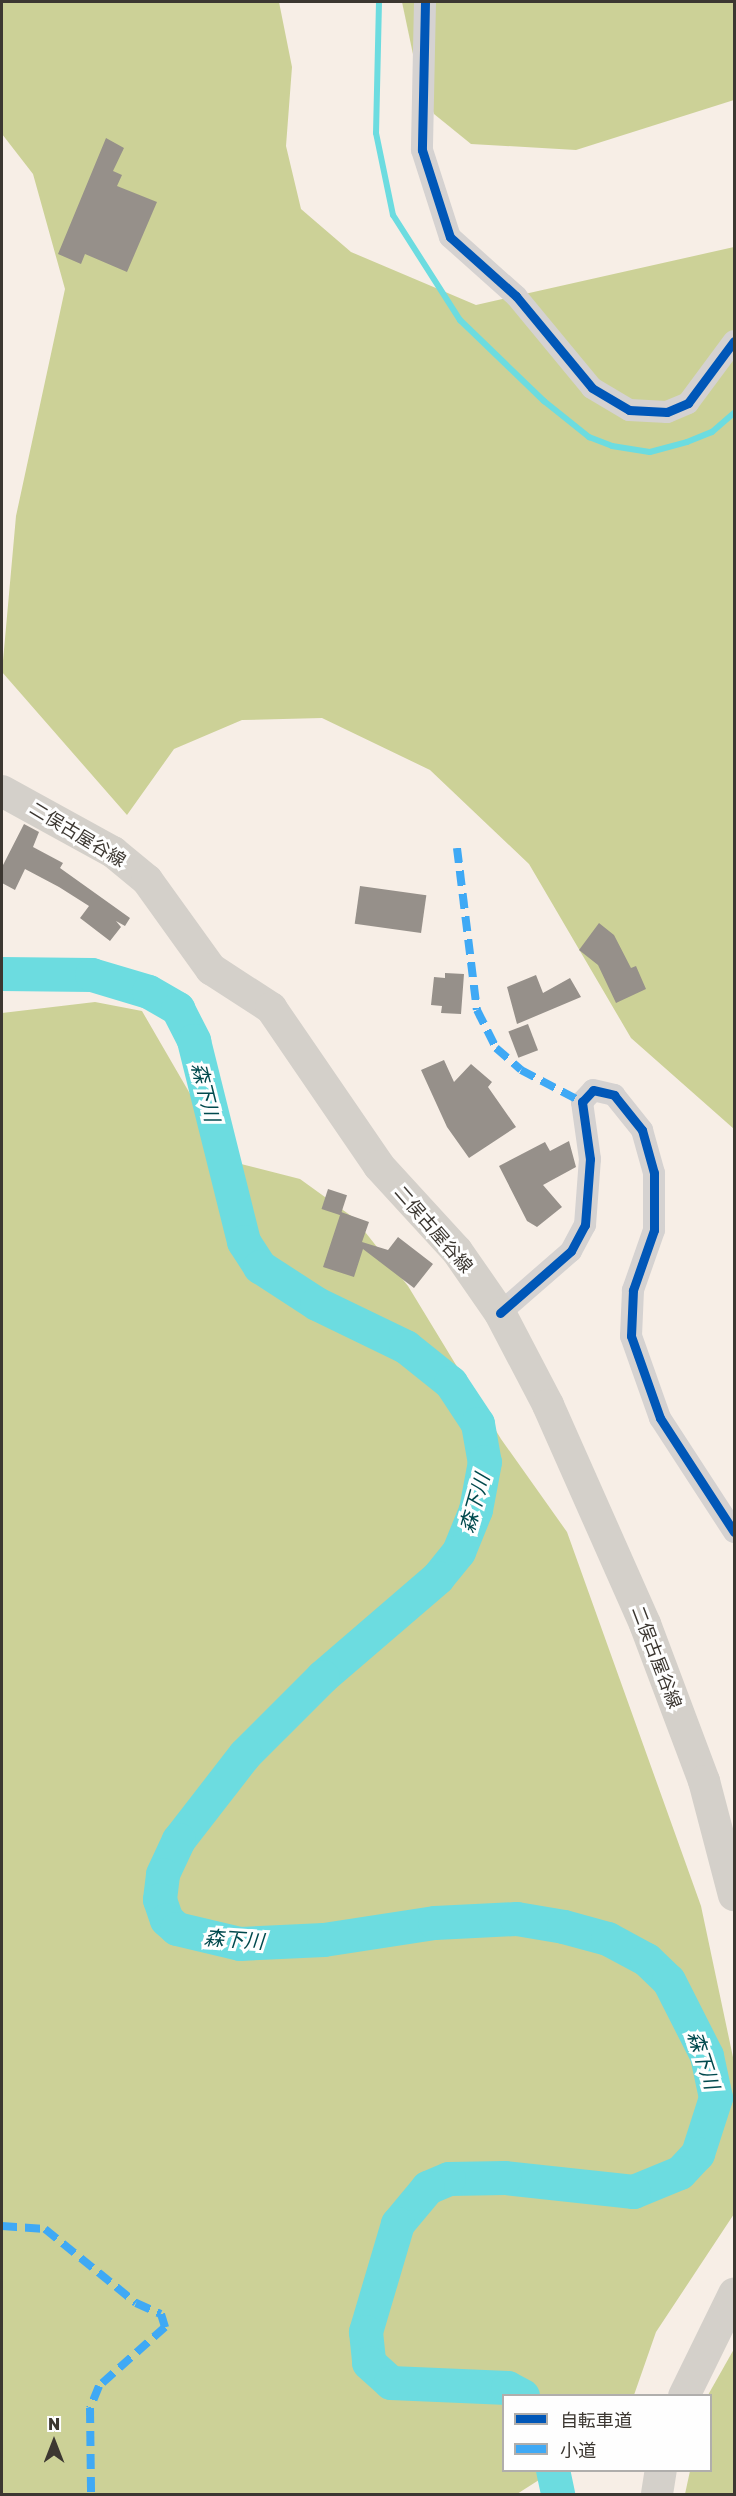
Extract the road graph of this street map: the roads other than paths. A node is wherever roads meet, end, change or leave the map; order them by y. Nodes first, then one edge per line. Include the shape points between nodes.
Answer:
1 (426, 2) edge
2 (735, 341) edge
3 (2, 791) edge
4 (500, 1313) junction
5 (735, 1532) edge
6 (735, 1895) edge
7 (735, 2294) edge
8 (685, 2394) edge
9 (661, 2472) edge
10 (657, 2494) edge

1 - 2 street via 422,150 450,237 516,296 592,388 629,410 667,412 688,403
3 - 4 main road, 二俣古屋谷線 via 113,852 147,880 211,969 271,1008 380,1166 458,1251
4 - 5 street via 571,1251 585,1225 590,1159 582,1102 593,1090 614,1095 642,1130 654,1173 654,1230 633,1290 631,1336 660,1418
4 - 6 main road, 二俣古屋谷線 via 548,1405 645,1624 704,1781
7 - 8 main road
9 - 10 main road

